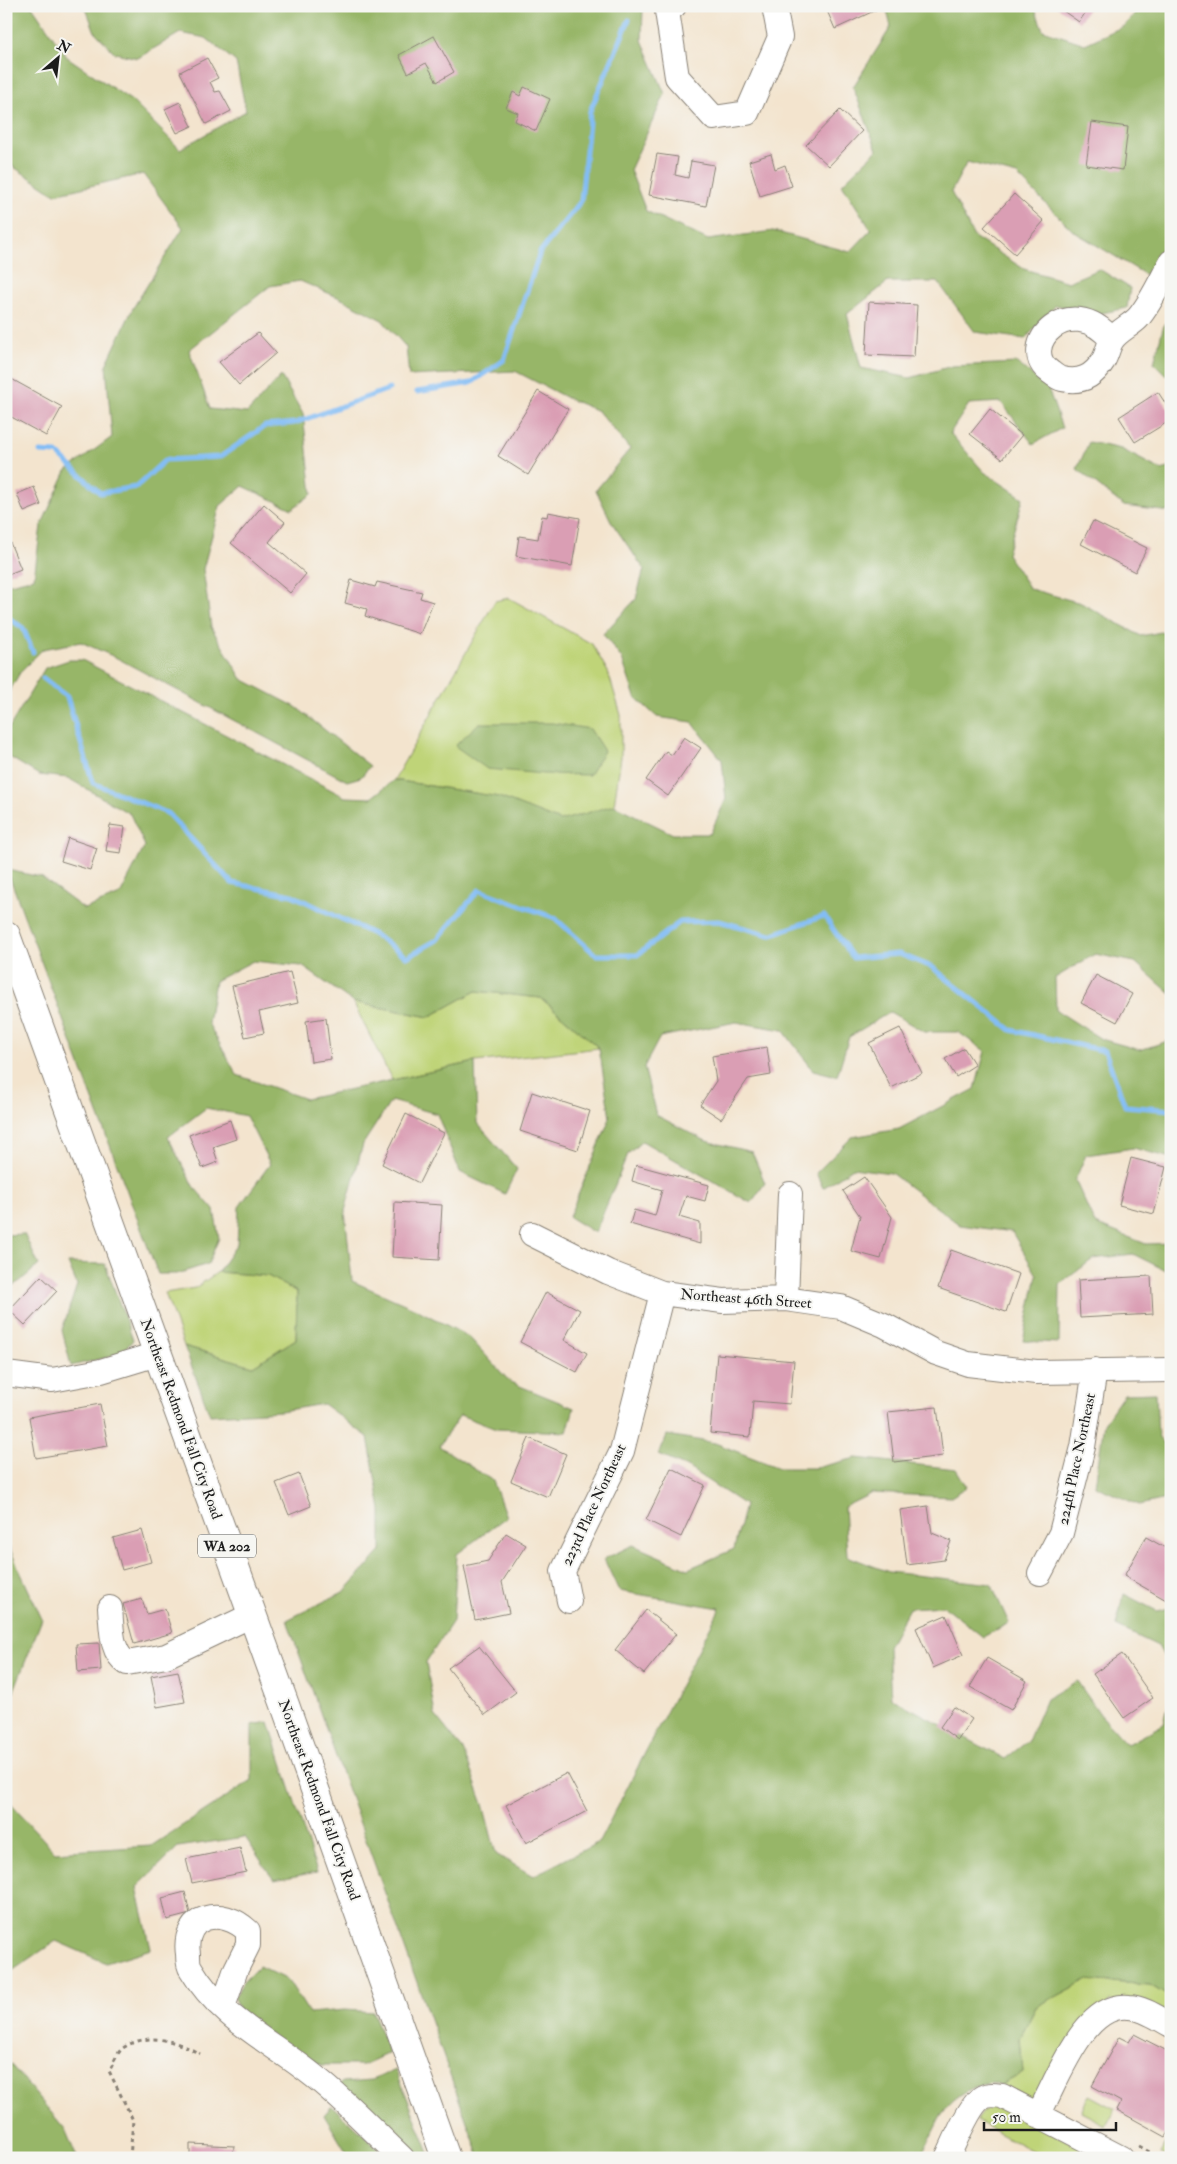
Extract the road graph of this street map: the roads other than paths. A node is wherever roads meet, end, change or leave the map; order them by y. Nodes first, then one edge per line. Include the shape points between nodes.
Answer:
1 (674, 6) edge
2 (774, 6) edge
3 (1171, 262) edge
4 (1112, 340) dead end
5 (6, 935) edge
6 (790, 1194) dead end
7 (532, 1234) dead end
8 (662, 1293) junction
9 (786, 1299) junction
10 (157, 1354) junction
11 (1095, 1370) junction
12 (1171, 1370) edge
13 (6, 1374) edge
14 (1040, 1572) dead end
15 (570, 1600) dead end
16 (110, 1608) dead end
17 (252, 1615) junction
18 (223, 2007) dead end
19 (1171, 2025) edge
20 (1038, 2115) junction
21 (402, 2158) edge
22 (446, 2158) edge
23 (947, 2158) edge
24 (1121, 2158) edge

1 - 2 street via 667,11 677,77 714,118 747,113 780,37
3 - 4 street via 1139,317
5 - 10 main road, Northeast Redmond Fall City Road / WA 202
6 - 9 street
7 - 8 street, Northeast 46th Street via 608,1272
8 - 9 street, Northeast 46th Street via 724,1301
8 - 15 street, 223rd Place Northeast via 622,1451 563,1571
9 - 11 street, Northeast 46th Street via 841,1307 884,1325 936,1353 968,1364 1036,1372
10 - 13 street via 102,1371 52,1380
10 - 17 main road, Northeast Redmond Fall City Road / WA 202
11 - 12 street, Northeast 46th Street
11 - 14 street, 224th Place Northeast via 1082,1447 1061,1533
16 - 17 street via 115,1647 119,1657 127,1663 166,1656
17 - 22 main road, Northeast Redmond Fall City Road / WA 202
18 - 21 street via 239,2024 311,2073
19 - 20 street via 1128,2006 1111,2008 1095,2017 1082,2032
20 - 23 street via 1002,2096 982,2097
20 - 24 street

